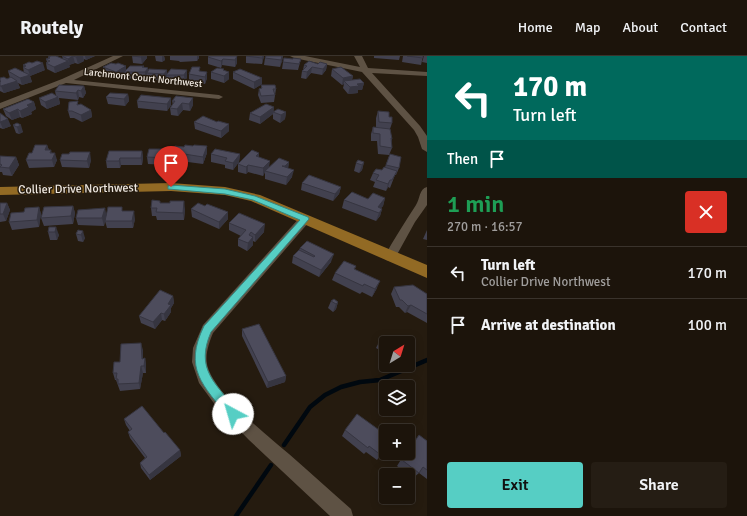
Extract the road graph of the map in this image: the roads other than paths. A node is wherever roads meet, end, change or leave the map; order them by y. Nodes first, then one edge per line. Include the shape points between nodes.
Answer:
1 (119, 56) edge
2 (294, 56) edge
3 (358, 56) edge
4 (365, 70) junction
5 (427, 74) edge
6 (64, 81) junction
7 (219, 97) dead end
8 (0, 106) edge
9 (427, 149) edge
10 (427, 190) edge
11 (0, 191) edge
12 (305, 219) junction
13 (390, 257) junction
14 (427, 272) edge
15 (344, 516) edge

1 - 6 street
2 - 4 street
3 - 4 street
4 - 5 street
4 - 9 street via 417,128
6 - 7 street, Larchmont Court Northwest
6 - 8 street
10 - 13 street via 422,204
11 - 12 main road, Collier Drive Northwest via 195,188 255,198
12 - 13 main road, Collier Drive Northwest
12 - 15 street via 208,329 202,342 200,367 208,382 233,414
13 - 14 main road, Collier Drive Northwest

